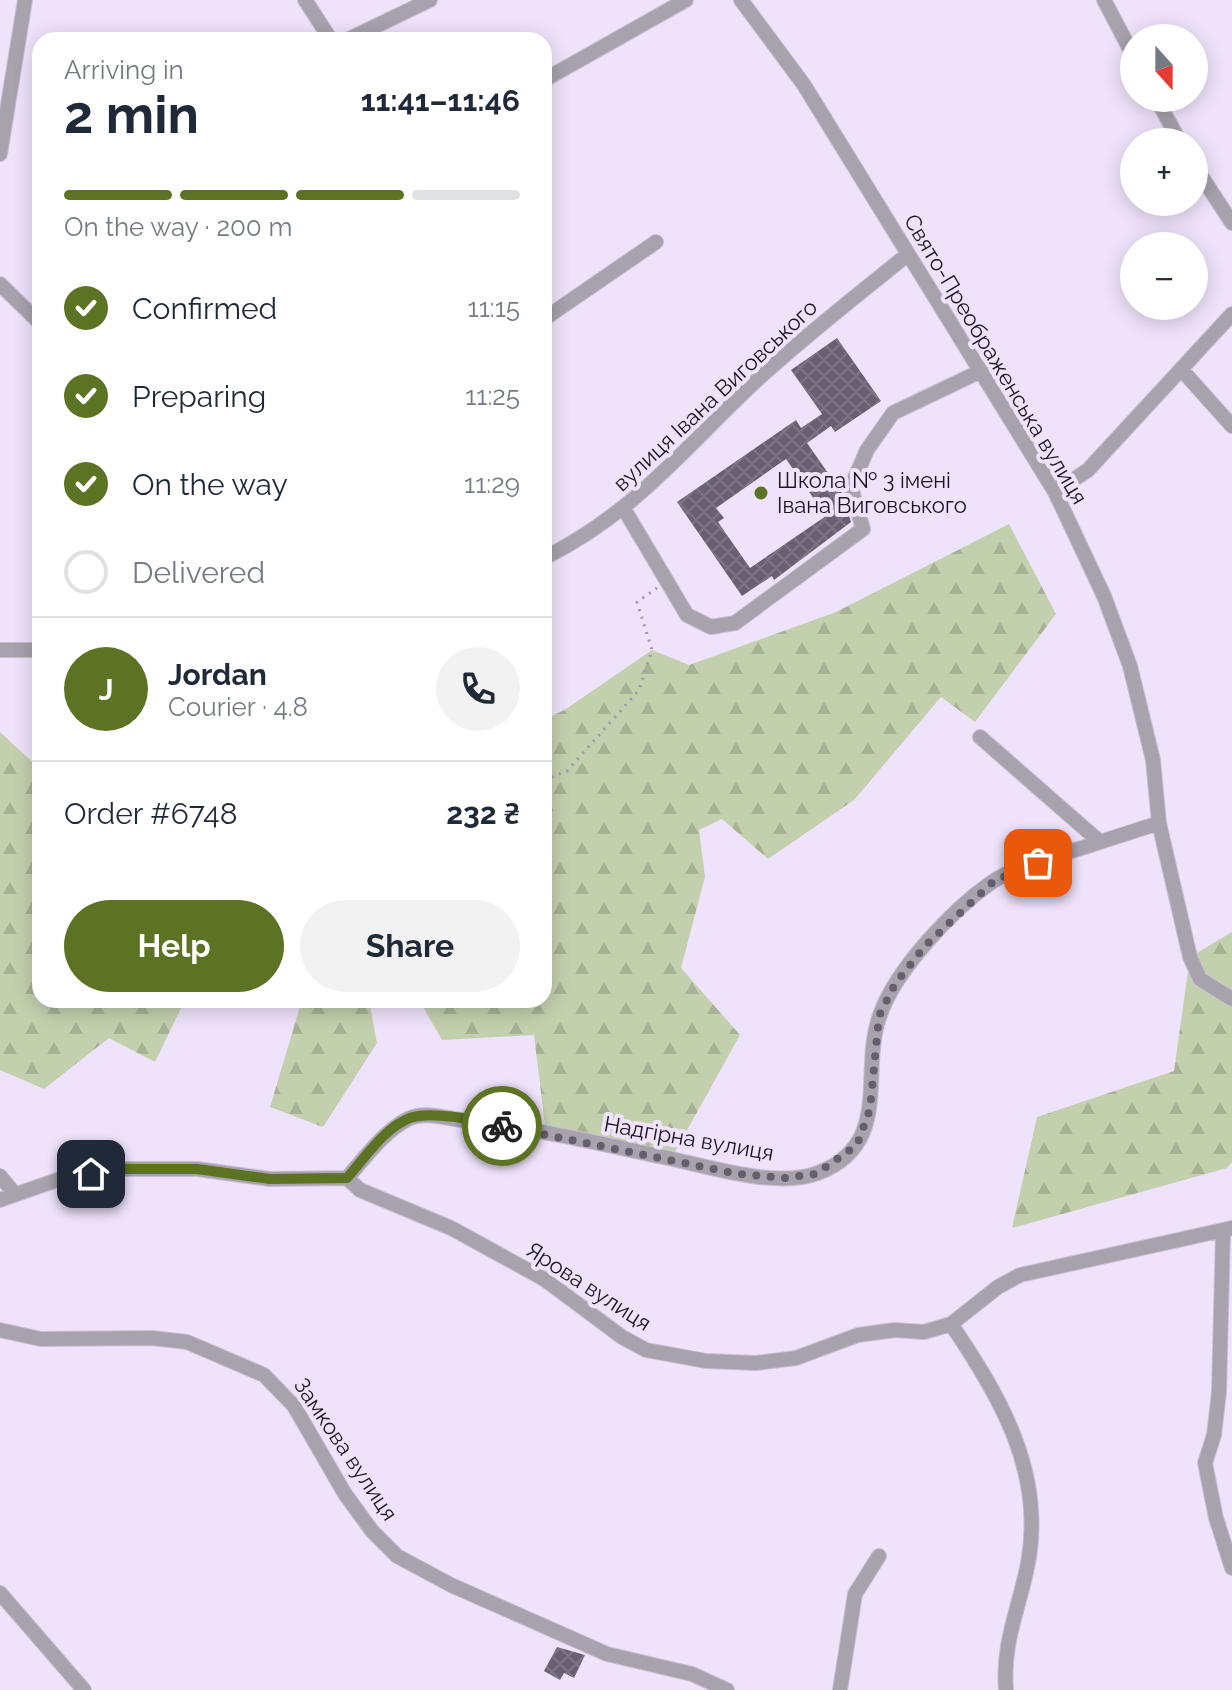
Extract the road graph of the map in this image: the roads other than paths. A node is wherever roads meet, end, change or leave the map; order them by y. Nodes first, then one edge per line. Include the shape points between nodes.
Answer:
1 (25, 0) edge
2 (305, 0) edge
3 (430, 0) edge
4 (686, 0) edge
5 (741, 0) edge
6 (1104, 0) edge
7 (1120, 30) edge
8 (326, 32) edge
9 (364, 32) edge
10 (552, 75) edge
11 (0, 154) edge
12 (1208, 186) edge
13 (1232, 223) edge
14 (656, 242) dead end
15 (908, 254) junction
16 (0, 284) edge
17 (552, 314) edge
18 (1232, 314) edge
19 (32, 315) edge
20 (1181, 369) junction
21 (983, 370) junction
22 (1232, 426) edge
23 (1055, 492) junction
24 (624, 509) junction
25 (552, 554) edge
26 (0, 650) edge
27 (32, 650) edge
28 (980, 737) dead end
29 (1159, 823) junction
30 (1100, 842) junction
31 (1232, 999) edge
32 (0, 1176) edge
33 (347, 1178) junction
34 (7, 1196) edge
35 (1227, 1230) edge
36 (951, 1324) junction
37 (0, 1330) edge
38 (879, 1556) dead end
39 (1232, 1568) edge
40 (0, 1593) edge
41 (84, 1690) edge
42 (727, 1690) edge
43 (840, 1690) edge
44 (1006, 1690) edge

1 - 11 street
2 - 8 street
3 - 9 street
4 - 10 street
5 - 15 street, Свято-Преображенська вулиця via 804,85
6 - 7 street
12 - 13 street
14 - 17 street
15 - 21 street, Свято-Преображенська вулиця
15 - 24 street, вулиця Івана Виговського via 758,380
16 - 19 street
18 - 20 street
20 - 22 street
20 - 23 street via 1088,470
21 - 23 street, Свято-Преображенська вулиця
21 - 24 street via 893,413 867,450 851,487 863,529 735,623 711,627 687,615
23 - 29 street, Свято-Преображенська вулиця via 1130,666 1153,760
24 - 25 street, вулиця Івана Виговського
26 - 27 street
28 - 30 street
29 - 30 street, Надгірна вулиця
29 - 31 street, Свято-Преображенська вулиця via 1190,957 1200,979
30 - 33 street, Надгірна вулиця via 994,881 925,946 895,984 879,1016 870,1109 857,1145 816,1174 738,1174 431,1115 408,1119
32 - 34 street
33 - 34 street via 270,1179 197,1169 121,1169 60,1179
33 - 36 street, Ярова вулиця via 360,1190 451,1228 544,1279 646,1350 756,1363 796,1358 858,1335 924,1332
35 - 36 street, Ярова вулиця via 1020,1275
35 - 39 street via 1219,1392 1205,1463
36 - 44 street via 1009,1422 1031,1492 1028,1563 1003,1657
37 - 42 street, Замкова вулиця via 41,1339 187,1342 264,1375 294,1406 345,1494 397,1556 607,1654 692,1674
38 - 43 street via 855,1594
40 - 41 street

